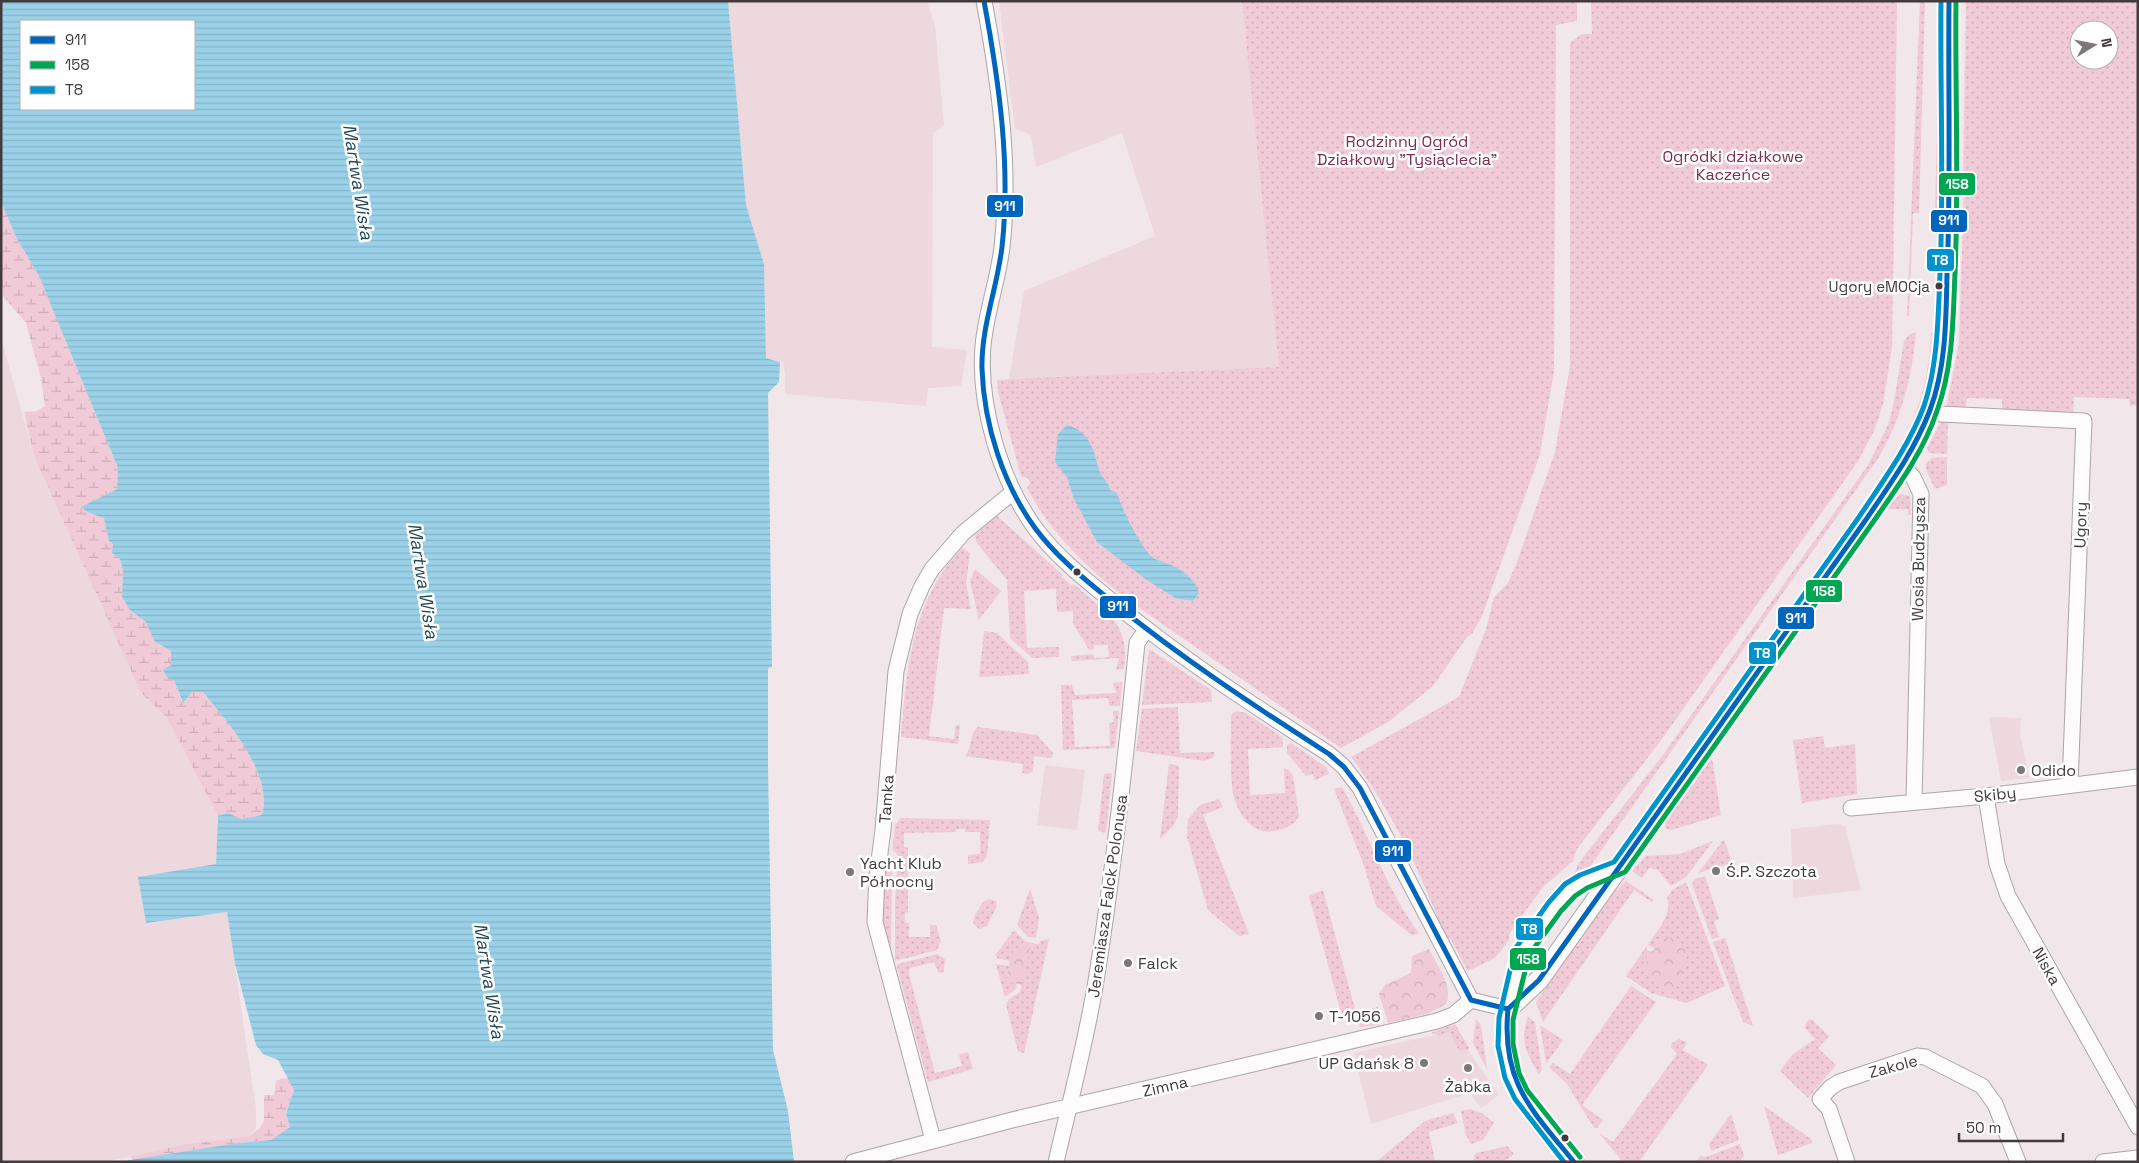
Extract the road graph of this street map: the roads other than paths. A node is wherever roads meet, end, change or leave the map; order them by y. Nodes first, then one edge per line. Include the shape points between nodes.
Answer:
1 (984, 1) edge
2 (1950, 1) edge
3 (1930, 410) junction
4 (1902, 466) junction
5 (1013, 492) junction
6 (1146, 630) junction
7 (2138, 777) edge
8 (2070, 785) junction
9 (1986, 796) junction
10 (1914, 802) junction
11 (1851, 808) dead end
12 (1619, 868) junction
13 (1472, 1000) junction
14 (1508, 1009) junction
15 (1069, 1108) junction
16 (2138, 1127) edge
17 (933, 1140) junction
18 (2138, 1158) edge
19 (853, 1162) edge
20 (1056, 1162) edge
21 (1574, 1162) edge
22 (1847, 1162) edge
23 (2018, 1162) edge
24 (2104, 1162) edge

1 - 5 street via 1000,95 1005,192 998,273 988,308 983,348 984,378 993,436
2 - 3 street via 1948,266 1944,347
3 - 4 street
3 - 8 street, Ugory via 1941,414 2084,421
4 - 10 street, Wosia Budzysza via 1913,477 1921,494
4 - 12 street
5 - 6 street via 1046,541 1086,580
5 - 17 street, Tamka via 963,533 932,569 910,614 896,671 875,922
6 - 13 street via 1344,767 1360,788
6 - 15 street, Jeremiasza Falck Polonusa via 1137,643 1098,964
7 - 8 street, Skiby
8 - 9 street, Skiby
9 - 10 street, Skiby
9 - 16 street, Niska via 1997,864 2008,896
10 - 11 street, Skiby
12 - 14 street via 1538,980
12 - 14 street via 1584,881 1555,906 1522,952
13 - 14 street
13 - 15 street, Zimna via 1453,1015 1437,1022
14 - 21 street via 1505,1045 1512,1075 1521,1094
15 - 17 street, Zimna
15 - 20 street, Jeremiasza Falck Polonusa
17 - 19 street, Zimna
18 - 24 street
22 - 23 street, Zakole via 1829,1109 1820,1099 1839,1082 1917,1056 1982,1086 1995,1104

